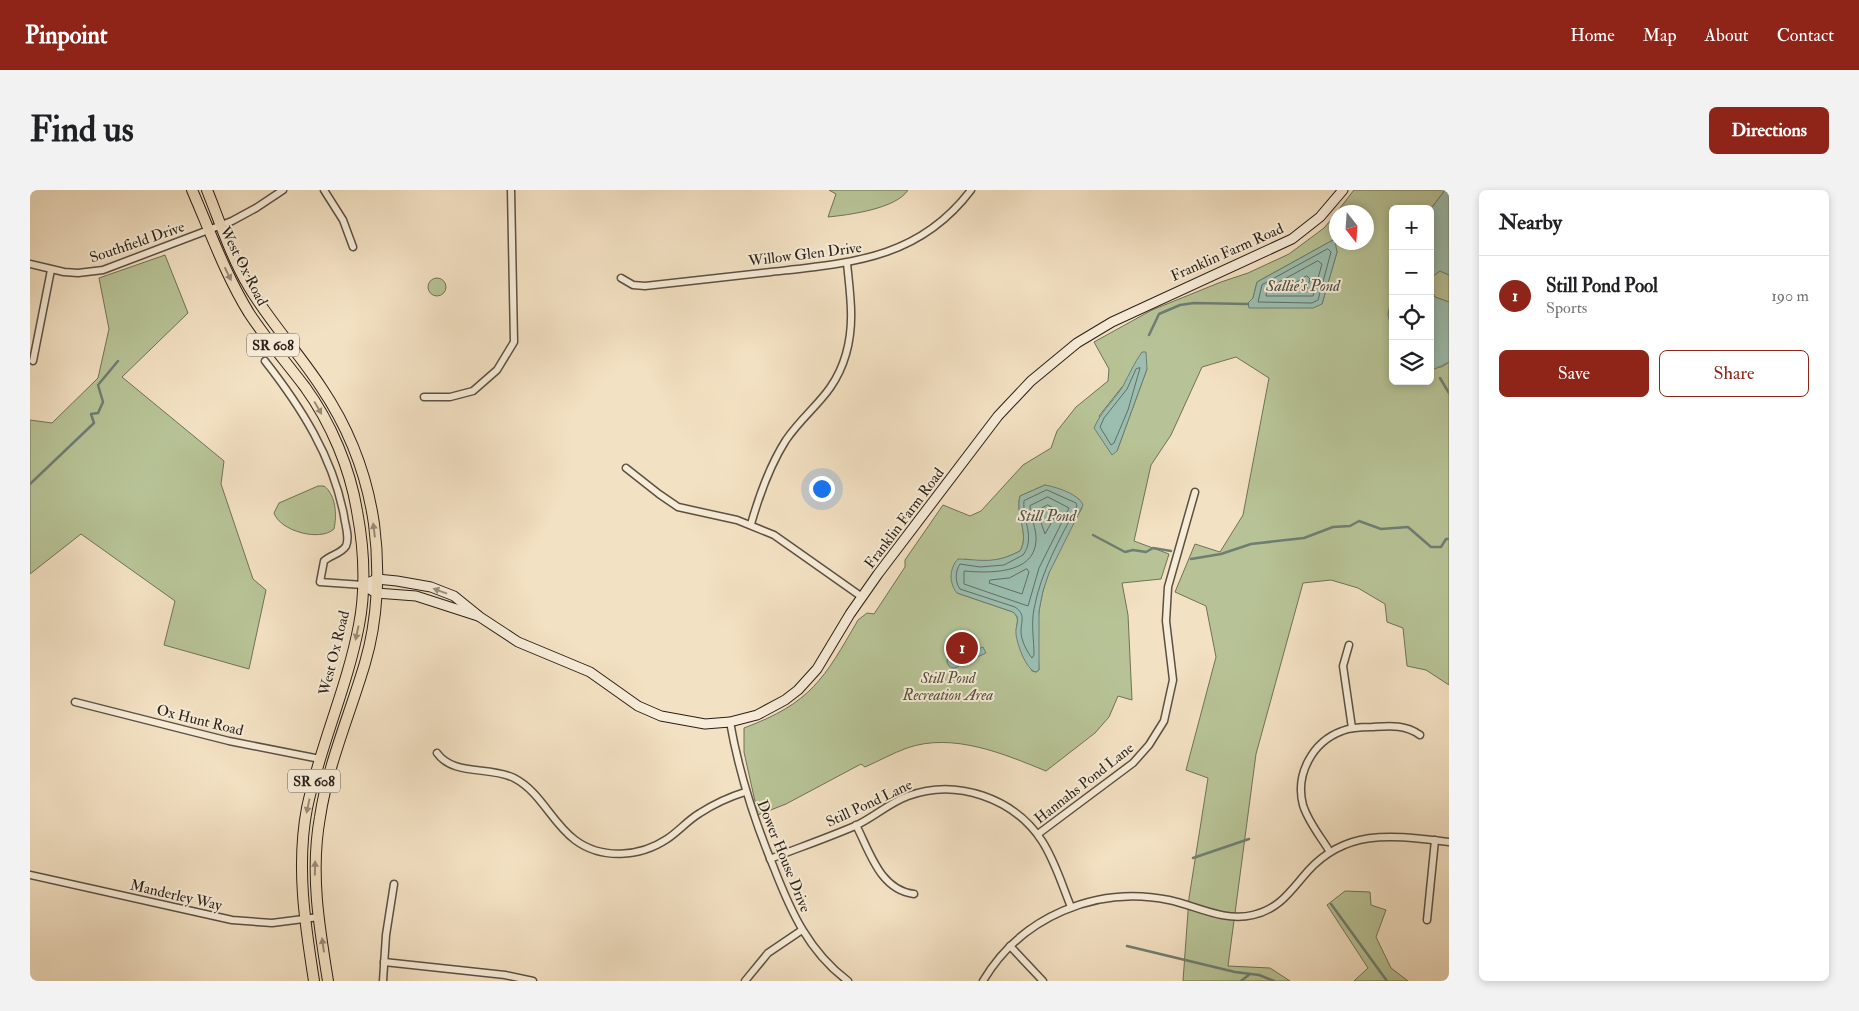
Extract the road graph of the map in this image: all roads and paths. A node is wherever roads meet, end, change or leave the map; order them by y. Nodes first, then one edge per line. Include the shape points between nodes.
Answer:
1 (192, 190) edge
2 (207, 190) edge
3 (283, 190) edge
4 (324, 190) edge
5 (511, 190) edge
6 (971, 190) edge
7 (1343, 190) edge
8 (221, 225) junction
9 (208, 229) junction
10 (353, 247) dead end
11 (846, 263) junction
12 (30, 264) edge
13 (51, 270) junction
14 (621, 278) dead end
15 (33, 361) dead end
16 (265, 361) dead end
17 (424, 397) dead end
18 (626, 468) dead end
19 (1195, 492) dead end
20 (751, 524) junction
21 (377, 579) junction
22 (363, 585) junction
23 (376, 593) junction
24 (862, 597) junction
25 (480, 617) junction
26 (1349, 645) dead end
27 (75, 702) dead end
28 (730, 722) junction
29 (1352, 728) junction
30 (1420, 734) dead end
31 (437, 753) dead end
32 (320, 760) junction
33 (745, 792) junction
34 (856, 825) junction
35 (1038, 834) junction
36 (1435, 840) junction
37 (1449, 842) edge
38 (1330, 852) junction
39 (770, 859) junction
40 (30, 876) edge
41 (394, 884) dead end
42 (914, 894) dead end
43 (1071, 907) junction
44 (319, 917) junction
45 (305, 919) junction
46 (1427, 920) dead end
47 (802, 930) junction
48 (1010, 946) junction
49 (384, 962) junction
50 (314, 981) edge
51 (328, 981) edge
52 (383, 981) edge
53 (533, 981) edge
54 (745, 981) edge
55 (848, 981) edge
56 (983, 981) edge
57 (1043, 981) edge

1 - 9 main road, West Ox Road / SR 608
2 - 8 main road, West Ox Road / SR 608
3 - 8 street, Southfield Drive
4 - 10 street via 343,220
5 - 17 street via 514,342 498,370 474,392 450,398
6 - 11 street, Willow Glen Drive via 952,212 924,235 893,251
7 - 24 street, Franklin Farm Road via 1320,217 1292,239 1134,310 1090,335 1053,362 998,416
8 - 9 street, Southfield Drive
21 -> 8 main road, West Ox Road / SR 608 via 372,511 351,444 324,392 248,286
9 - 13 street, Southfield Drive via 103,270 78,273
9 -> 22 main road, West Ox Road / SR 608 via 245,306 306,389 335,442 357,510
11 - 14 street, Willow Glen Drive via 646,286 632,285
11 - 20 street via 852,322 841,368 824,397 779,452
12 - 13 street, Southfield Drive
13 - 15 street
16 - 22 street via 308,422 328,462 342,506 346,545 324,561 320,582
18 - 20 street via 678,507
19 - 35 street, Hannahs Pond Lane via 1167,595 1166,621 1173,680 1164,721 1133,763
20 - 24 street via 774,536
21 - 22 street, Franklin Farm Road
21 - 23 main road, West Ox Road / SR 608
25 -> 21 street, Franklin Farm Road via 454,596 412,583
22 - 23 street, Franklin Farm Road
22 -> 32 main road, West Ox Road / SR 608 via 351,660
23 - 25 street, Franklin Farm Road via 421,598
44 -> 23 main road, West Ox Road / SR 608 via 315,872 320,816 332,766 368,654
24 - 28 street, Franklin Farm Road via 818,669 798,690 772,708
25 - 28 street, Franklin Farm Road via 518,642 590,672 653,713 691,723
26 - 29 street via 1343,666
27 - 32 street, Ox Hunt Road
28 - 33 street, Dower House Drive
29 - 30 street via 1399,726
29 - 38 street via 1324,740 1311,755 1301,785 1304,806
31 - 33 street via 441,760 453,767 491,771 514,778 535,793 568,834 588,847 610,853 634,852 659,844 699,813
32 -> 45 main road, West Ox Road / SR 608 via 303,839 301,881
33 - 39 street, Dower House Drive
34 - 35 street, Still Pond Lane via 910,795 951,789 977,793 1001,803
34 - 39 street, Still Pond Lane
34 - 42 street via 885,880 898,890
35 - 43 street, Still Pond Lane
36 - 37 street
36 - 38 street via 1374,836
36 - 46 street
38 - 43 street via 1280,903 1252,916 1223,916 1171,900 1136,896 1102,899
39 - 47 street, Dower House Drive
40 - 45 street, Manderley Way via 232,920 272,922
41 - 49 street
43 - 48 street via 1040,923
44 - 45 street, Manderley Way
51 -> 44 main road, West Ox Road / SR 608
45 - 50 main road, West Ox Road / SR 608
47 - 54 street via 768,953
47 - 55 street, Dower House Drive via 828,963
48 - 56 street
48 - 57 street
49 - 52 street
49 - 53 street via 506,975

